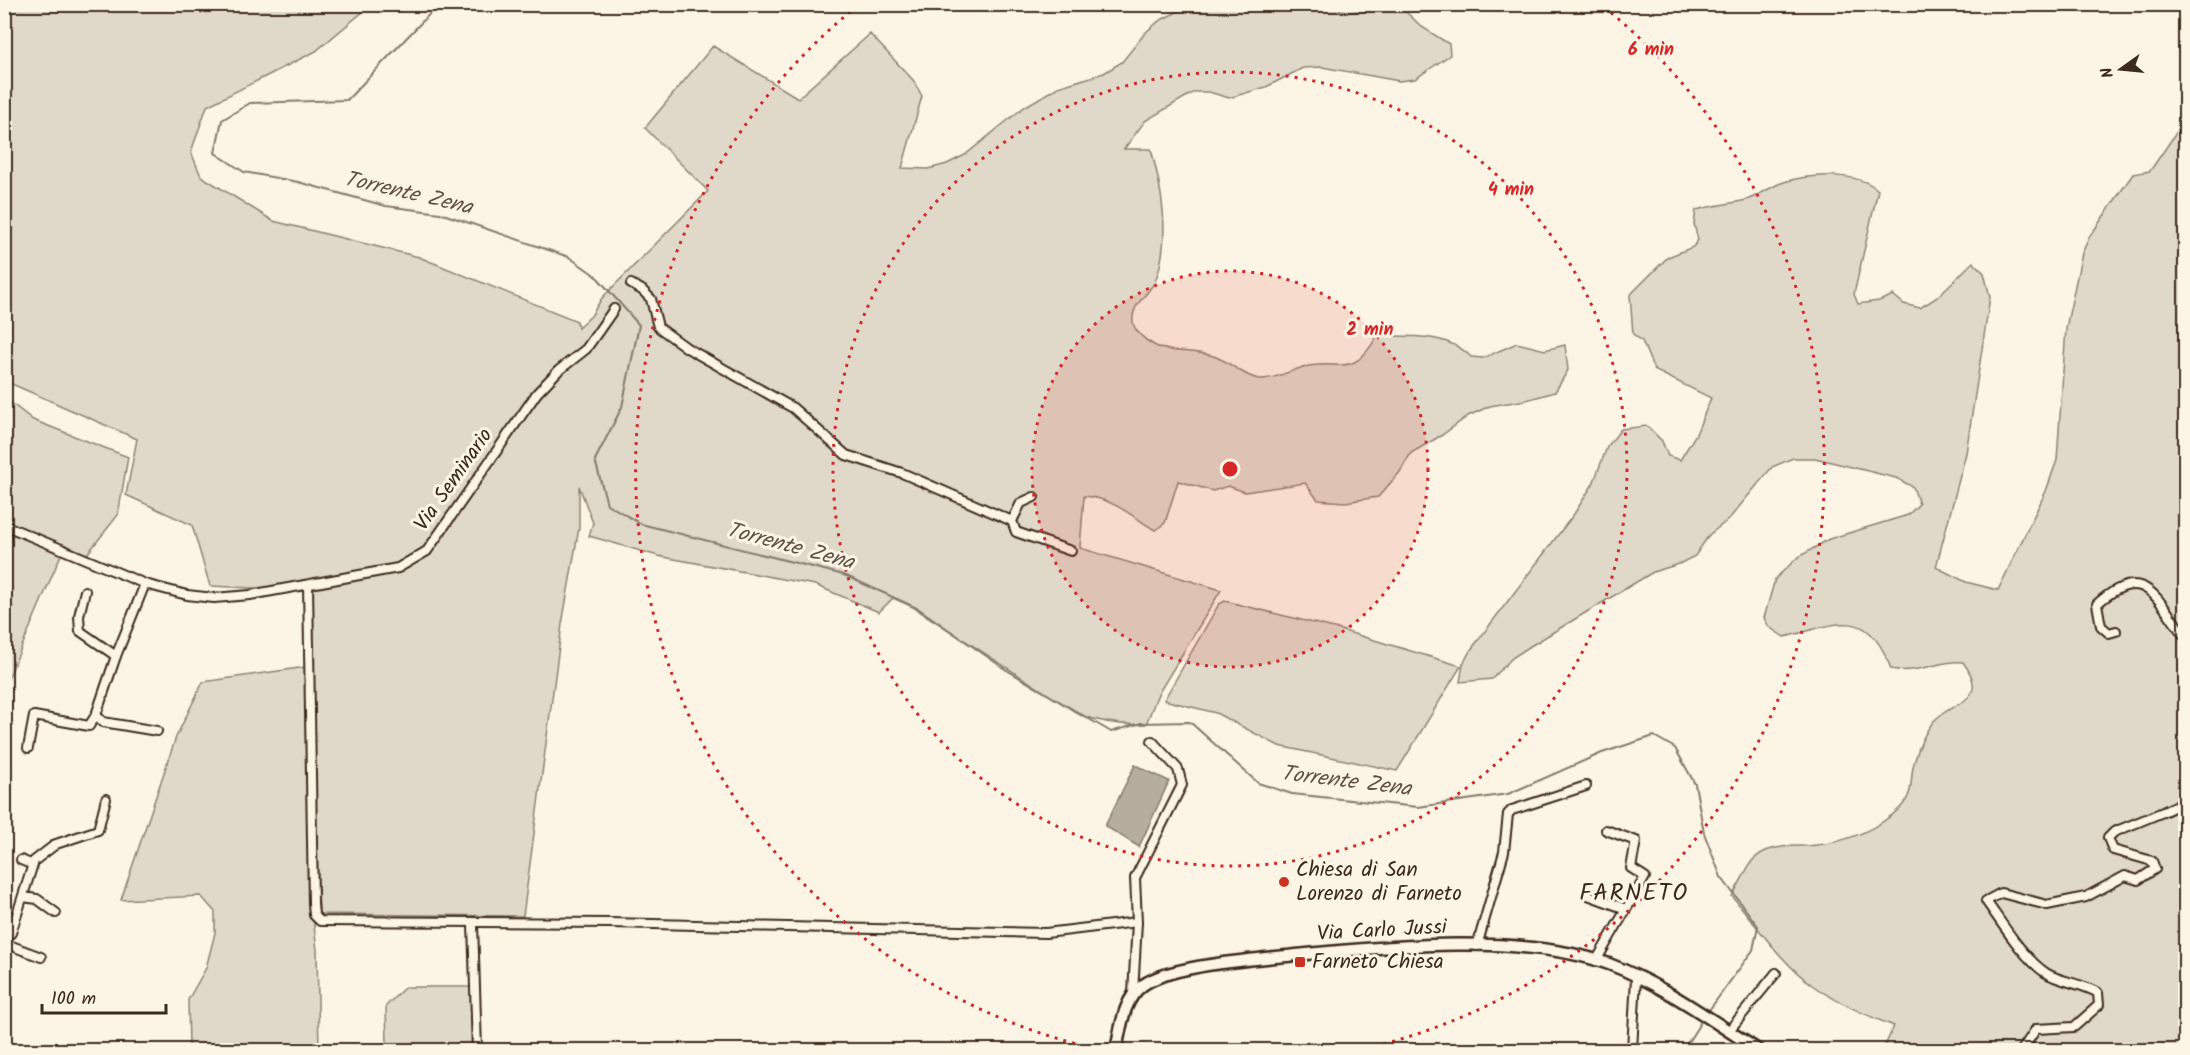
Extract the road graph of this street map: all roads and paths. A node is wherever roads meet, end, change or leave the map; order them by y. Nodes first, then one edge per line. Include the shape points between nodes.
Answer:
1 (631, 284) dead end
2 (614, 309) dead end
3 (1034, 496) dead end
4 (1012, 521) junction
5 (4, 525) edge
6 (1071, 551) dead end
7 (145, 584) junction
8 (308, 585) junction
9 (86, 591) dead end
10 (2116, 630) dead end
11 (2186, 638) edge
12 (116, 656) junction
13 (96, 715) junction
14 (157, 731) dead end
15 (1152, 741) dead end
16 (28, 748) dead end
17 (1586, 786) dead end
18 (2186, 794) edge
19 (106, 799) dead end
20 (1606, 830) dead end
21 (21, 860) dead end
22 (33, 865) junction
23 (1588, 895) dead end
24 (22, 897) junction
25 (1626, 909) junction
26 (56, 913) dead end
27 (1137, 922) junction
28 (473, 924) junction
29 (4, 940) edge
30 (1477, 946) junction
31 (41, 957) dead end
32 (1596, 961) junction
33 (1776, 974) dead end
34 (1636, 978) junction
35 (1133, 994) junction
36 (1732, 1027) dead end
37 (477, 1050) edge
38 (1116, 1050) edge
39 (1632, 1050) edge
40 (1758, 1050) edge
41 (2022, 1050) edge

1 - 4 street via 651,299 658,327 792,408 846,456 902,473
2 - 8 street, Via Seminario via 586,350 537,393 427,551 398,568
3 - 4 street via 1021,503
4 - 6 street via 1016,532
5 - 7 street, Via Seminario
7 - 8 street, Via Seminario via 214,598
7 - 12 street
8 - 28 street via 314,915 320,921
9 - 12 street via 79,616 80,631
10 - 11 street via 2109,633 2101,626 2097,604 2113,590 2136,584 2150,589
12 - 13 street
13 - 14 street via 103,722
13 - 16 street via 89,726 34,716
15 - 27 street via 1178,769 1182,785 1135,878
17 - 30 street via 1508,814 1504,852
18 - 41 street via 2178,805 2108,838 2113,850 2152,861 2155,869 2138,880 2125,876 2085,897 2047,905 2001,893 1986,901 2015,941 2046,973 2098,993 2098,1005 2074,1027 2036,1029
19 - 22 street via 98,830 56,844
20 - 25 street via 1636,841 1630,868 1645,877
21 - 22 street
22 - 24 street
23 - 25 street
24 - 26 street via 37,899
24 - 29 street via 11,933
25 - 32 street
27 - 28 street via 1046,933 610,923
27 - 35 street
28 - 37 street
29 - 31 street
30 - 32 street, Via Carlo Jussi via 1532,949
30 - 35 street, Via Carlo Jussi via 1401,947 1213,964 1144,984
32 - 34 street, Via Carlo Jussi
33 - 36 street
34 - 39 street
34 - 40 street, Via Carlo Jussi
35 - 38 street

